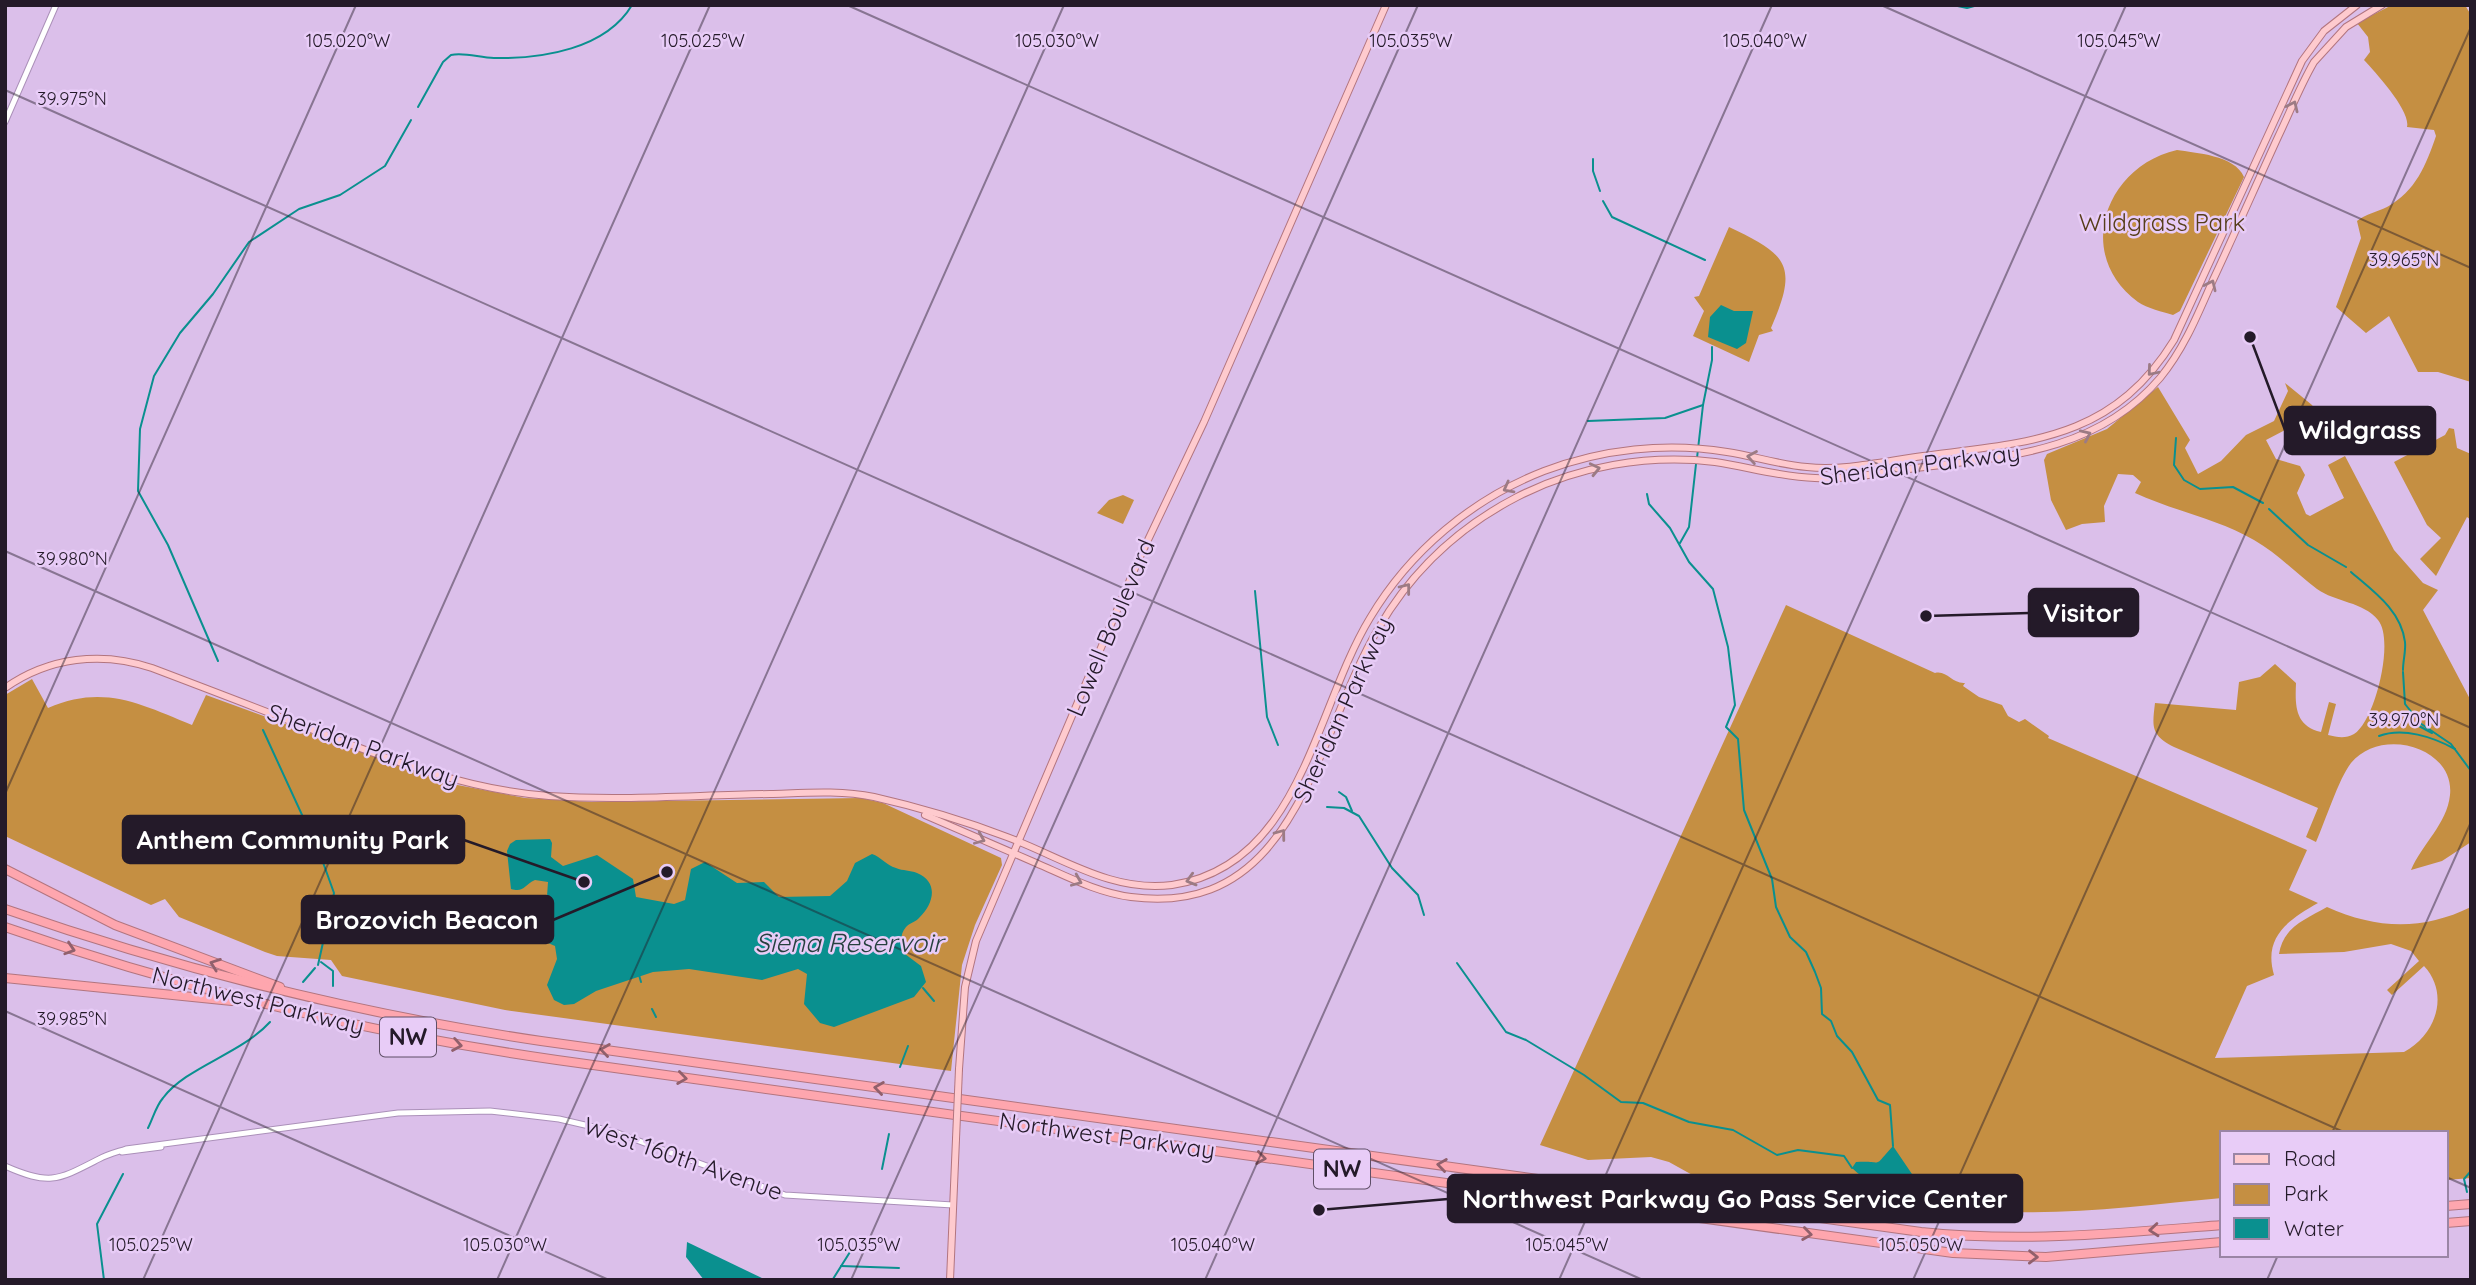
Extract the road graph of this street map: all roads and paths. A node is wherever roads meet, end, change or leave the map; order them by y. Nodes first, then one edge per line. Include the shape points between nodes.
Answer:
1 (56, 5) edge
2 (1386, 5) edge
3 (2357, 5) edge
4 (2382, 5) edge
5 (5, 122) edge
6 (5, 688) edge
7 (901, 805) junction
8 (1019, 842) junction
9 (1015, 853) junction
10 (5, 869) edge
11 (5, 909) edge
12 (5, 927) edge
13 (5, 978) edge
14 (326, 1002) junction
15 (270, 1007) junction
16 (5, 1166) edge
17 (2471, 1204) edge
18 (953, 1205) junction
19 (2448, 1206) edge
20 (2471, 1221) edge
21 (2448, 1223) edge
22 (2220, 1225) edge
23 (2220, 1242) edge
24 (950, 1280) edge

1 - 5 street
2 - 8 main road, Lowell Boulevard via 1133,573
3 -> 8 main road, Sheridan Parkway via 2324,31 2302,61 2174,340 2147,377 2110,410 2045,439 1841,467 1801,467 1720,451 1668,448 1601,454 1548,470 1483,502 1431,542 1394,583 1363,629 1280,814 1258,842 1230,864 1188,882 1134,885 1099,876
9 -> 4 main road, Sheridan Parkway via 1102,891 1138,898 1187,895 1239,873 1265,853 1290,821 1376,631 1406,586 1474,523 1535,488 1599,468 1670,460 1814,478 1850,476 2052,448 2112,421 2154,384 2185,341 2314,62 2338,33
6 - 7 main road, Sheridan Parkway via 36,670 64,662 120,659 410,767 472,784 579,797 845,793
7 - 8 main road, Sheridan Parkway
7 -> 9 main road, Sheridan Parkway
8 - 9 main road, Lowell Boulevard
9 - 18 main road, Lowell Boulevard, bridge via 970,961 963,1004
14 -> 10 highway via 115,925
11 - 14 highway, Northwest Parkway / NW via 172,963
12 -> 15 highway, Northwest Parkway / NW
13 - 15 highway via 156,991
22 -> 14 highway, Northwest Parkway / NW via 2059,1237 1921,1232 530,1040
15 -> 23 highway, Northwest Parkway / NW via 512,1054 1953,1253 2046,1257
16 - 18 street, West 160th Avenue via 46,1181 74,1174 119,1152 398,1114 505,1112 580,1123 631,1137 785,1195
17 - 19 highway
18 - 24 main road, Lowell Boulevard
20 - 21 highway

